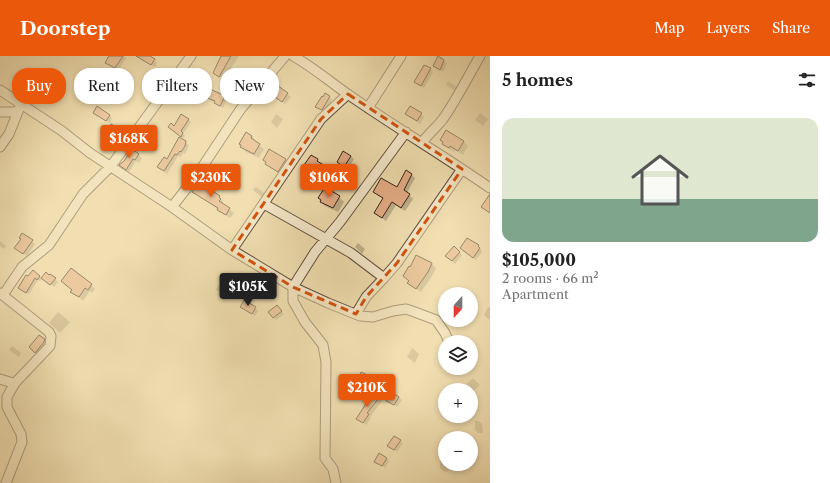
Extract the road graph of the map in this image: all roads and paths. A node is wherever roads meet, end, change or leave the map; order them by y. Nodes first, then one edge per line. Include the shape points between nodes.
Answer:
1 (191, 56) edge
2 (284, 56) edge
3 (294, 56) edge
4 (313, 56) edge
5 (401, 56) edge
6 (480, 56) edge
7 (308, 64) junction
8 (0, 90) edge
9 (348, 94) junction
10 (19, 108) junction
11 (368, 108) junction
12 (0, 112) edge
13 (406, 132) junction
14 (422, 142) junction
15 (0, 147) edge
16 (111, 166) junction
17 (462, 169) junction
18 (490, 188) edge
19 (264, 204) junction
20 (172, 207) junction
21 (326, 239) junction
22 (232, 250) junction
23 (384, 278) junction
24 (293, 287) junction
25 (1, 294) edge
26 (356, 314) junction
27 (447, 335) edge
28 (0, 379) edge
29 (15, 383) junction
30 (6, 483) edge
31 (336, 483) edge

1 - 16 street
2 - 20 street via 240,110 197,175
3 - 7 street
4 - 7 street
5 - 11 street
6 - 14 street via 443,118
7 - 9 street
8 - 10 street
9 - 11 street
9 - 19 street via 321,119
10 - 12 street
10 - 15 street
10 - 16 street
11 - 13 street
13 - 14 street
13 - 21 street
14 - 17 street
16 - 20 street
16 - 25 street via 83,194 49,245 22,266
17 - 18 street
17 - 23 street
19 - 21 street
19 - 22 street
20 - 22 street
21 - 23 street via 351,253
21 - 24 street
22 - 24 street
23 - 26 street via 366,297
24 - 26 street
24 - 31 street via 293,302 323,345 326,362 325,458 333,469
25 - 29 street via 51,336 50,346
26 - 27 street via 373,317 406,309 436,320
28 - 29 street
29 - 30 street via 7,397 7,407 21,434 22,442

